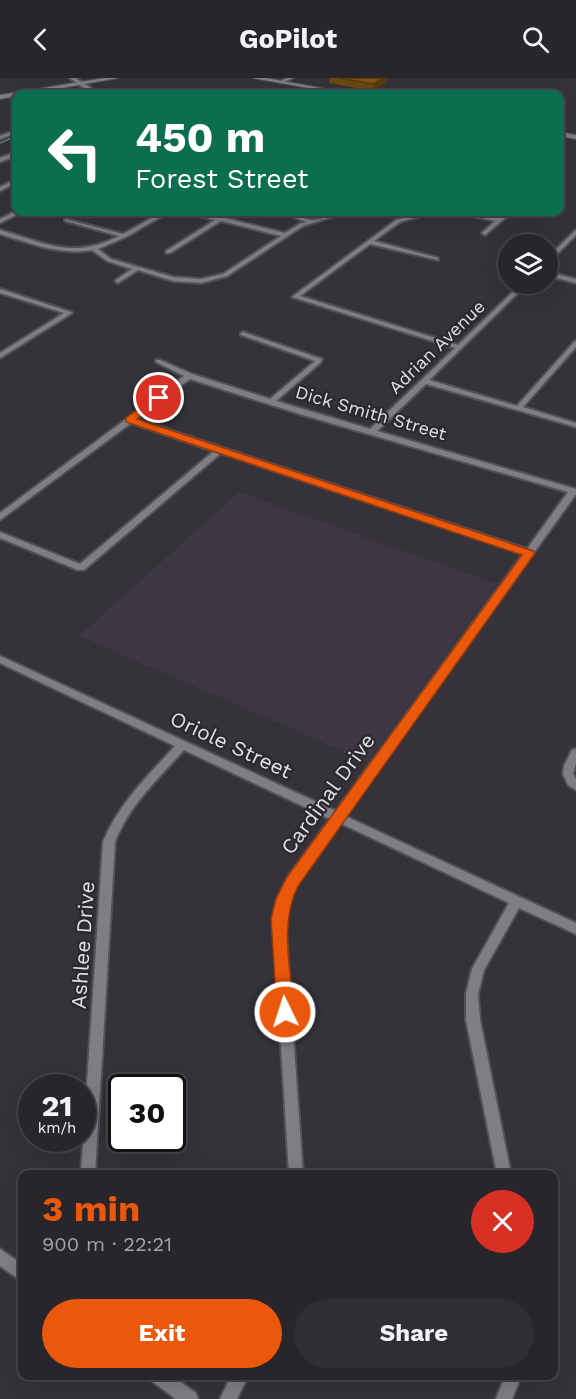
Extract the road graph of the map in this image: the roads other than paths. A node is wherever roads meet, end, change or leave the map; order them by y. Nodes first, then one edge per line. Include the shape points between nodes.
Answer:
1 (72, 78) edge
2 (115, 78) edge
3 (256, 78) edge
4 (291, 78) edge
5 (283, 82) junction
6 (82, 83) junction
7 (41, 90) edge
8 (89, 90) edge
9 (328, 90) edge
10 (159, 216) edge
11 (207, 216) edge
12 (297, 216) edge
13 (329, 216) edge
14 (416, 216) edge
15 (480, 216) edge
16 (504, 216) edge
17 (221, 219) junction
18 (67, 220) dead end
19 (499, 220) junction
20 (310, 221) junction
21 (0, 232) edge
22 (576, 232) edge
23 (484, 233) dead end
24 (285, 235) junction
25 (124, 236) junction
26 (369, 242) junction
27 (94, 249) junction
28 (558, 250) edge
29 (168, 252) dead end
30 (436, 259) dead end
31 (137, 268) junction
32 (558, 276) edge
33 (118, 281) dead end
34 (576, 281) edge
35 (0, 291) edge
36 (514, 294) edge
37 (243, 334) dead end
38 (576, 343) edge
39 (459, 347) junction
40 (0, 356) edge
41 (158, 361) dead end
42 (189, 376) junction
43 (424, 381) junction
44 (271, 402) junction
45 (518, 409) junction
46 (130, 420) junction
47 (576, 425) edge
48 (372, 432) junction
49 (218, 451) junction
50 (574, 492) edge
51 (0, 517) edge
52 (0, 535) edge
53 (529, 553) junction
54 (0, 659) edge
55 (183, 744) junction
56 (576, 753) edge
57 (572, 783) edge
58 (339, 817) junction
59 (516, 901) junction
60 (576, 929) edge
61 (88, 1170) edge
62 (296, 1170) edge
63 (503, 1170) edge
64 (0, 1257) edge
65 (18, 1271) edge
66 (164, 1380) edge
67 (238, 1380) edge
68 (511, 1380) edge
69 (190, 1399) edge
70 (228, 1399) edge
71 (504, 1399) edge

1 - 6 street
2 - 6 main road
3 - 5 main road
4 - 5 street
5 - 9 main road
6 - 7 main road
6 - 8 street
10 - 25 street
11 - 17 street
12 - 20 street
13 - 20 street
14 - 26 street via 398,221
15 - 19 street
16 - 19 street
17 - 24 street
17 - 29 street
18 - 25 street
19 - 23 street
20 - 24 street
21 - 27 street via 64,250
22 - 28 street
24 - 31 street via 225,275 210,280 181,280
25 - 27 street
26 - 30 street
26 - 39 street via 295,297
27 - 31 street via 109,260
31 - 33 street
32 - 34 street
35 - 40 street via 69,313
36 - 39 street, Adrian Avenue
37 - 44 street via 319,359
38 - 45 street
39 - 43 street, Adrian Avenue
41 - 42 street, Dick Smith Street
42 - 44 street, Dick Smith Street
42 - 46 street
43 - 45 street
43 - 48 street, Adrian Avenue
44 - 48 street, Dick Smith Street
45 - 47 street
46 - 49 street
46 - 51 street
48 - 50 street, Dick Smith Street
49 - 52 street via 81,568
49 - 53 street
50 - 53 street, Cardinal Drive
53 - 58 street, Cardinal Drive
54 - 55 street, Oriole Street
55 - 58 street, Oriole Street
55 - 61 street, Ashlee Drive via 123,812 109,842
56 - 57 street via 568,768
58 - 59 street, Oriole Street
58 - 62 street, Cardinal Drive via 292,881 279,919
59 - 60 street, Oriole Street
59 - 63 street via 478,969 472,994 473,1020
64 - 65 street
66 - 69 street
67 - 70 street
68 - 71 street

